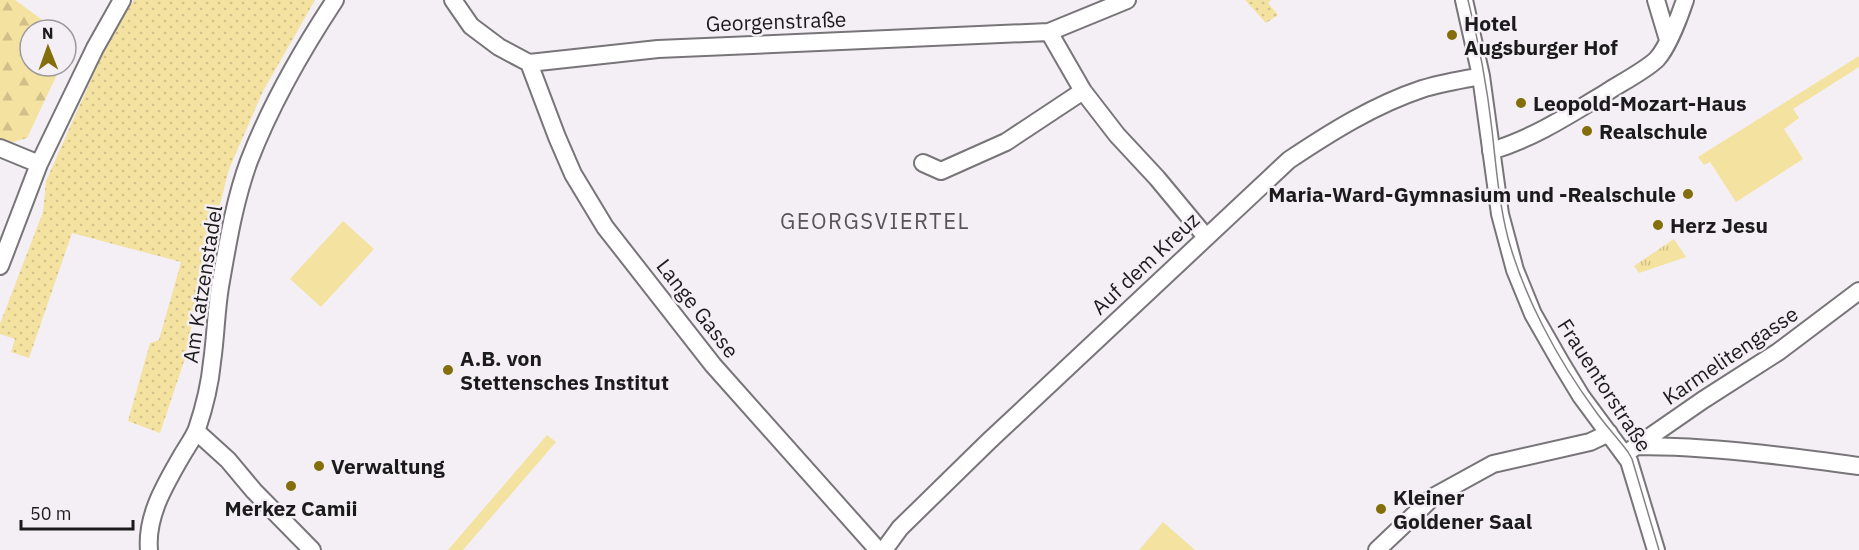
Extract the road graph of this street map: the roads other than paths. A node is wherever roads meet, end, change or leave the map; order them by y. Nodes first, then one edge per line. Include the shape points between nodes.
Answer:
1 (122, 0) edge
2 (335, 0) edge
3 (453, 0) edge
4 (1127, 0) edge
5 (1464, 0) edge
6 (1656, 1) edge
7 (1684, 3) edge
8 (1049, 32) junction
9 (1668, 40) junction
10 (529, 63) junction
11 (1481, 76) junction
12 (1083, 92) junction
13 (0, 148) edge
14 (1491, 151) junction
15 (923, 163) dead end
16 (39, 164) junction
17 (1206, 237) junction
18 (0, 266) edge
19 (1859, 291) edge
20 (196, 431) junction
21 (1608, 433) junction
22 (1630, 450) junction
23 (1859, 466) edge
24 (149, 550) edge
25 (312, 550) edge
26 (878, 550) edge
27 (884, 550) edge
28 (1377, 550) edge
29 (1656, 550) edge

1 - 16 street via 94,48
2 - 20 street, Am Katzenstadel via 311,36 249,161 220,284 212,365
3 - 10 street via 471,26
4 - 8 street, Georgenstraße
5 - 11 street, Frauentorstraße
6 - 9 street
7 - 9 street
8 - 10 street, Georgenstraße via 658,49
8 - 12 street
9 - 14 street via 1658,58 1554,125
10 - 26 street, Lange Gasse via 573,174 605,227 713,365
11 - 14 street, Frauentorstraße
11 - 17 street, Auf dem Kreuz via 1433,86 1380,105 1321,138 1285,163
12 - 15 street via 1016,136 941,171
12 - 17 street
13 - 16 street
14 - 21 street, Frauentorstraße via 1505,237 1523,291 1561,363
16 - 18 street
17 - 27 street, Auf dem Kreuz via 984,445 900,528
19 - 22 street, Karmelitengasse via 1778,352
20 - 24 street, Am Katzenstadel via 159,500 151,521
20 - 25 street
21 - 22 street, Frauentorstraße
21 - 28 street via 1590,442 1479,470 1433,496
22 - 23 street via 1665,446
22 - 29 street, Frauentorstraße

